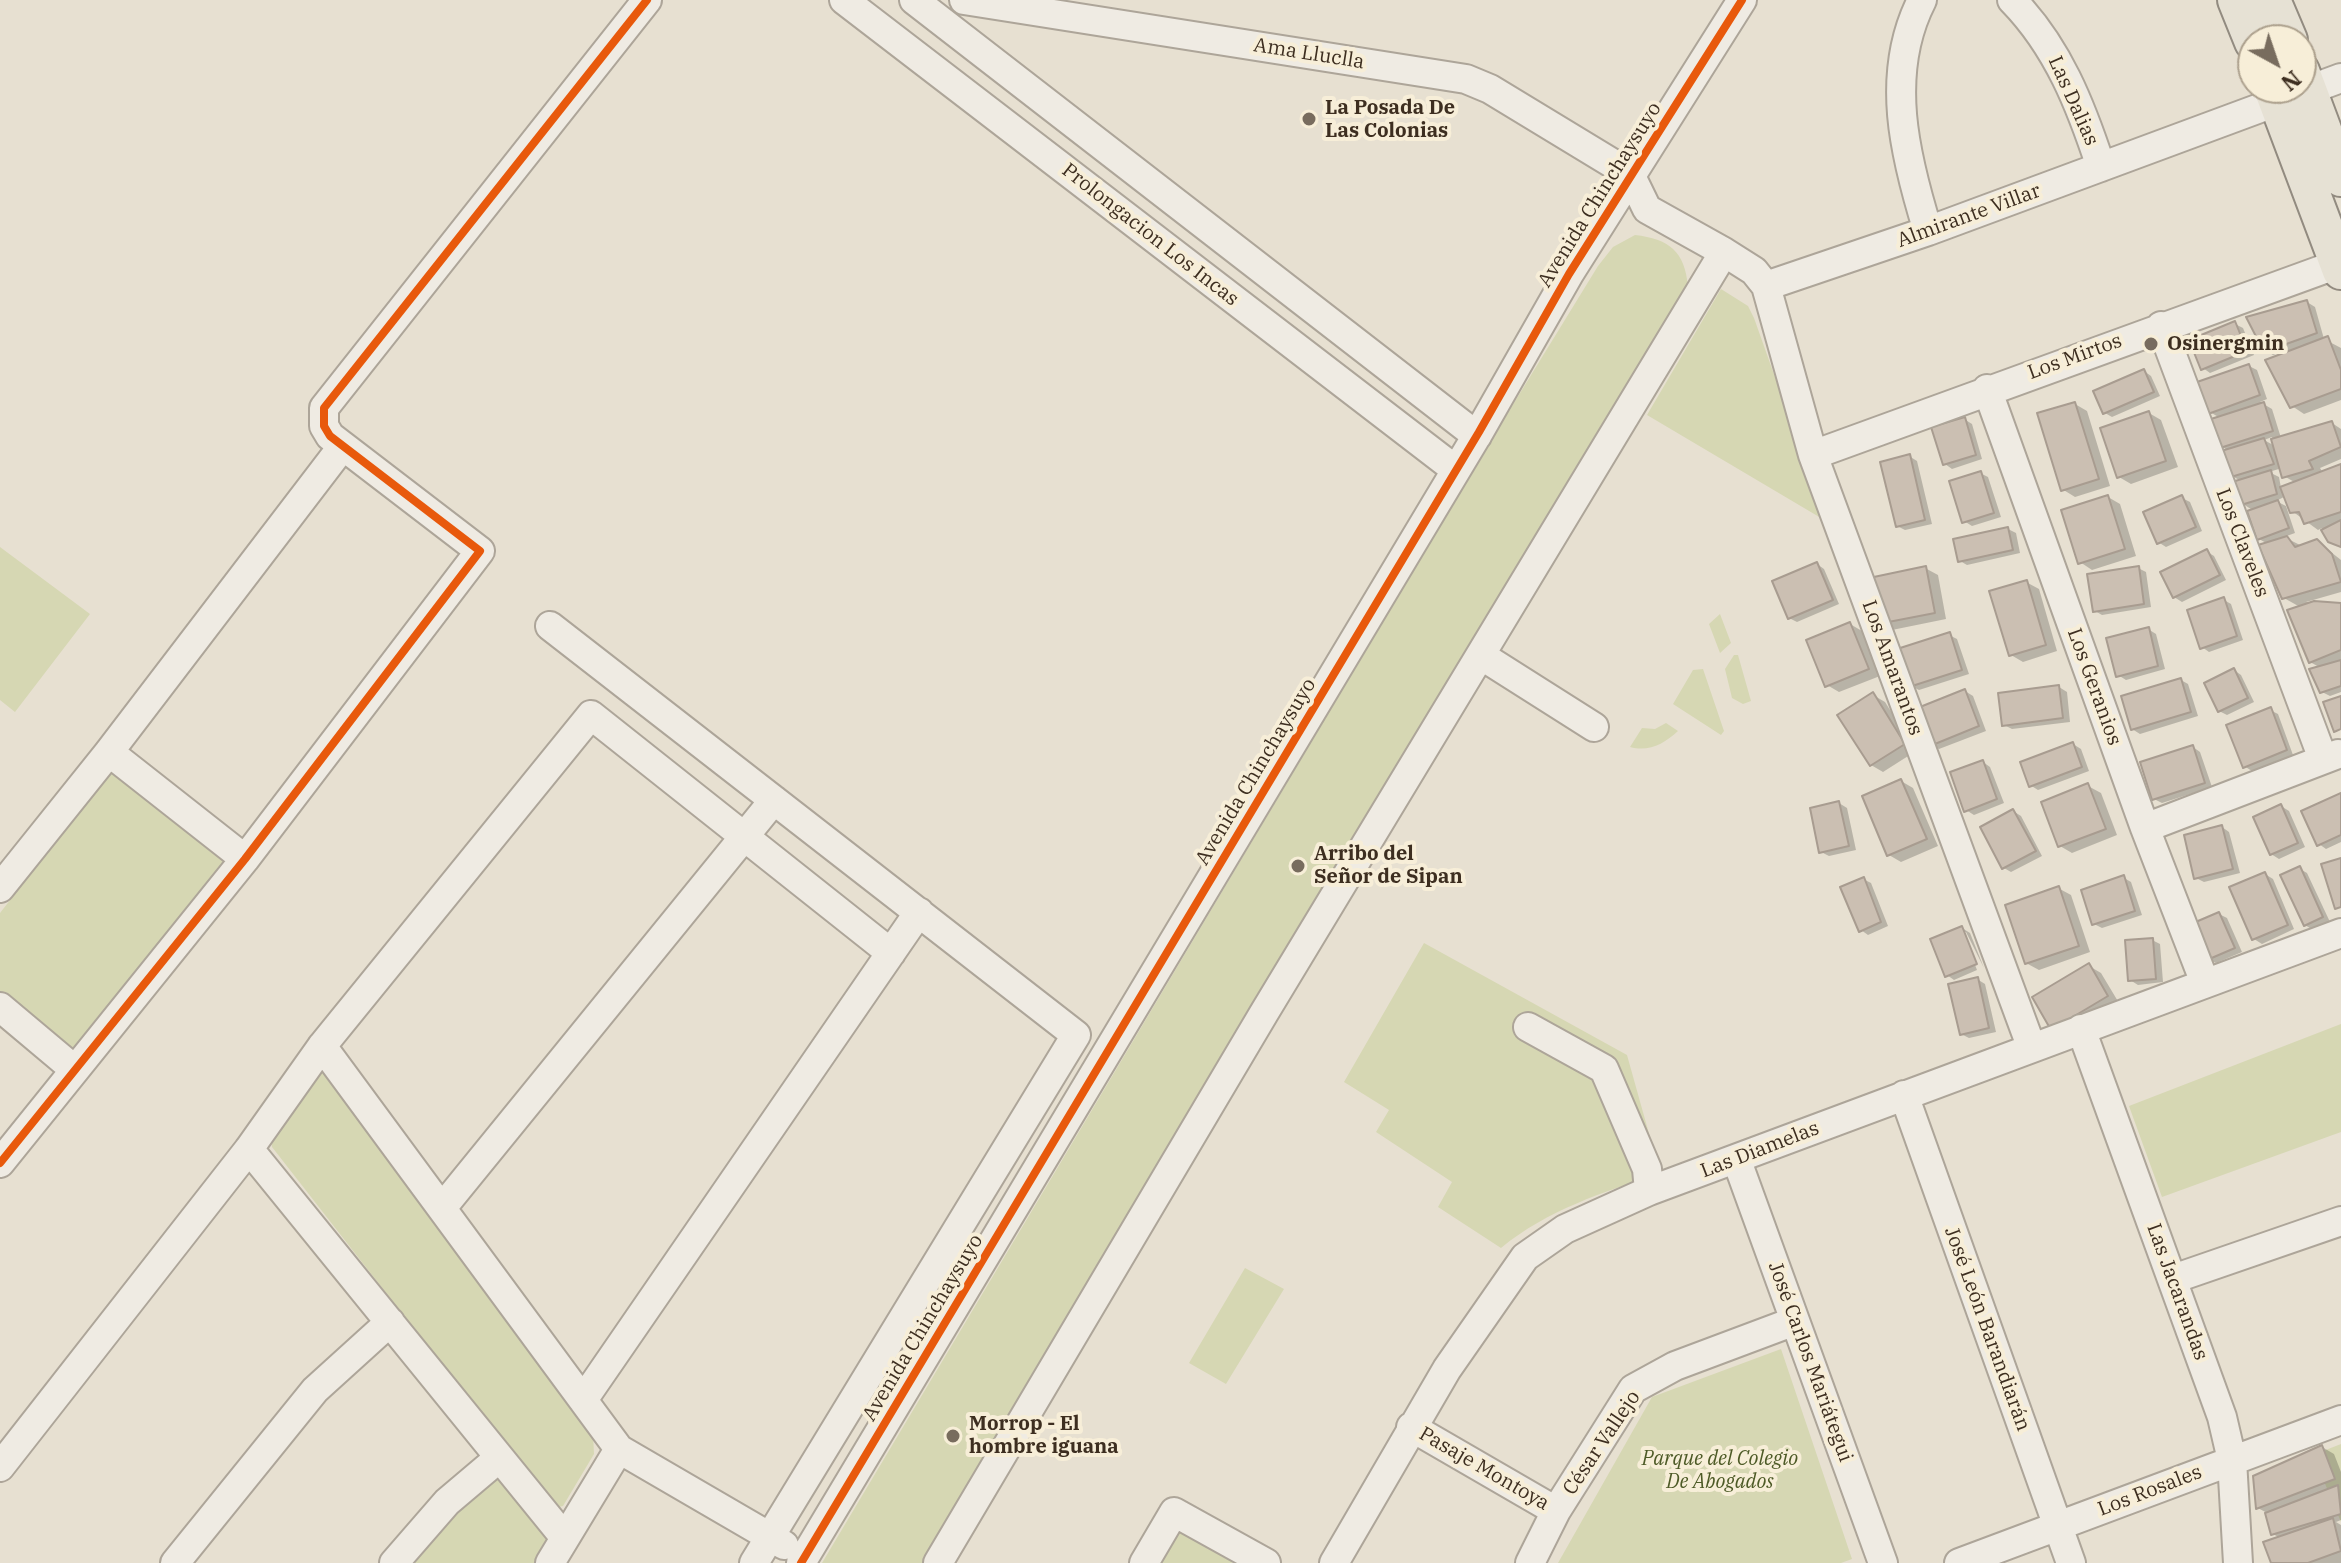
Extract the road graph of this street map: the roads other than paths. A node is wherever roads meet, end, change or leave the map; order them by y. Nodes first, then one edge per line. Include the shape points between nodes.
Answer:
1 (633, 0) edge
2 (647, 0) edge
3 (844, 0) edge
4 (900, 0) edge
5 (914, 0) edge
6 (964, 0) edge
7 (1742, 0) edge
8 (1922, 0) edge
9 (2012, 0) edge
10 (2236, 0) edge
11 (2272, 0) edge
12 (2246, 24) edge
13 (2282, 24) edge
14 (618, 37) junction
15 (894, 38) junction
16 (2256, 104) edge
17 (2304, 104) edge
18 (2308, 104) edge
19 (2101, 167) junction
20 (1630, 174) junction
21 (2341, 178) edge
22 (1928, 231) junction
23 (1724, 252) junction
24 (2340, 268) edge
25 (1766, 286) junction
26 (2161, 326) junction
27 (1987, 389) junction
28 (1477, 436) junction
29 (342, 447) junction
30 (1813, 455) junction
31 (1456, 470) junction
32 (550, 626) dead end
33 (1482, 656) junction
34 (1594, 727) dead end
35 (109, 752) junction
36 (2332, 756) edge
37 (774, 800) junction
38 (2145, 828) junction
39 (744, 836) junction
40 (245, 859) junction
41 (0, 888) edge
42 (919, 912) junction
43 (2341, 933) edge
44 (891, 953) junction
45 (2205, 983) junction
46 (0, 1007) edge
47 (1528, 1027) dead end
48 (2081, 1029) junction
49 (322, 1046) junction
50 (2031, 1046) junction
51 (75, 1070) junction
52 (1904, 1095) junction
53 (249, 1149) junction
54 (1737, 1161) junction
55 (0, 1163) edge
56 (1649, 1191) junction
57 (442, 1208) junction
58 (2341, 1221) edge
59 (2173, 1279) junction
60 (1795, 1321) junction
61 (390, 1322) junction
62 (583, 1400) junction
63 (2341, 1420) edge
64 (1411, 1427) junction
65 (619, 1449) junction
66 (499, 1458) junction
67 (2232, 1460) junction
68 (0, 1467) edge
69 (1556, 1511) junction
70 (2058, 1526) junction
71 (770, 1537) junction
72 (565, 1538) junction
73 (803, 1560) edge
74 (175, 1563) edge
75 (394, 1563) edge
76 (550, 1563) edge
77 (754, 1563) edge
78 (938, 1563) edge
79 (1144, 1563) edge
80 (1266, 1563) edge
81 (1334, 1563) edge
82 (1530, 1563) edge
83 (1883, 1563) edge
84 (1959, 1563) edge
85 (2071, 1563) edge
86 (2238, 1563) edge

1 - 14 street
2 - 14 street
3 - 15 street, Prolongacion Los Incas
4 - 15 street
5 - 28 street, Prolongacion Los Incas
6 - 20 street, Ama Lluclla via 1466,79
7 - 20 street, Avenida Chinchaysuyo
8 - 22 street via 1913,19 1901,89 1906,154
9 - 19 street, Las Dalias via 2064,73
10 - 12 main road
11 - 13 main road
14 - 29 street via 324,408 324,426
15 - 31 street, Prolongacion Los Incas
16 - 19 street, Almirante Villar
17 - 24 main road
18 - 21 main road
19 - 22 street, Almirante Villar
20 - 23 street via 1647,209
20 - 28 street, Avenida Chinchaysuyo
22 - 25 street, Almirante Villar
23 - 25 street via 1754,271
23 - 33 street
24 - 26 street, Los Mirtos
25 - 30 street, Los Amarantos
26 - 27 street, Los Mirtos
26 - 36 street, Los Claveles
27 - 30 street, Los Mirtos
27 - 38 street, Los Geranios
28 - 31 street, Avenida Chinchaysuyo
29 - 35 street
29 - 40 street via 480,551
30 - 50 street, Los Amarantos
31 - 73 street, Avenida Chinchaysuyo
32 - 37 street
33 - 34 street
33 - 78 street
35 - 40 street
35 - 41 street
36 - 38 street
37 - 39 street
37 - 42 street
38 - 45 street, Los Geranios
39 - 44 street
39 - 49 street via 591,715
39 - 57 street
40 - 51 street
42 - 44 street
42 - 71 street via 1076,1035
43 - 45 street, Las Diamelas
44 - 62 street
45 - 48 street, Las Diamelas
46 - 51 street
47 - 56 street via 1604,1069 1647,1169
48 - 50 street, Las Diamelas
48 - 59 street, Las Jacarandas
49 - 53 street
49 - 57 street
50 - 52 street, Las Diamelas
51 - 55 street
52 - 54 street, Las Diamelas
52 - 70 street, José León Barandiarán
53 - 61 street
53 - 68 street
54 - 56 street, Las Diamelas
54 - 60 street, José Carlos Mariátegui
56 - 64 street, Las Diamelas via 1565,1229 1525,1257
57 - 62 street
58 - 59 street
59 - 67 street, Las Jacarandas
60 - 69 street, César Vallejo via 1675,1366 1633,1389
60 - 83 street, José Carlos Mariátegui
61 - 66 street
61 - 74 street via 315,1390
62 - 65 street
63 - 67 street, Los Rosales
64 - 69 street, Pasaje Montoya
64 - 81 street, Las Diamelas
65 - 71 street
65 - 72 street
66 - 72 street
66 - 75 street via 447,1502
67 - 70 street, Los Rosales
67 - 86 street, Las Jacarandas
69 - 82 street, César Vallejo
70 - 84 street, Los Rosales
70 - 85 street, José León Barandiarán
71 - 73 street
71 - 77 street
72 - 76 street
79 - 80 street via 1174,1512

